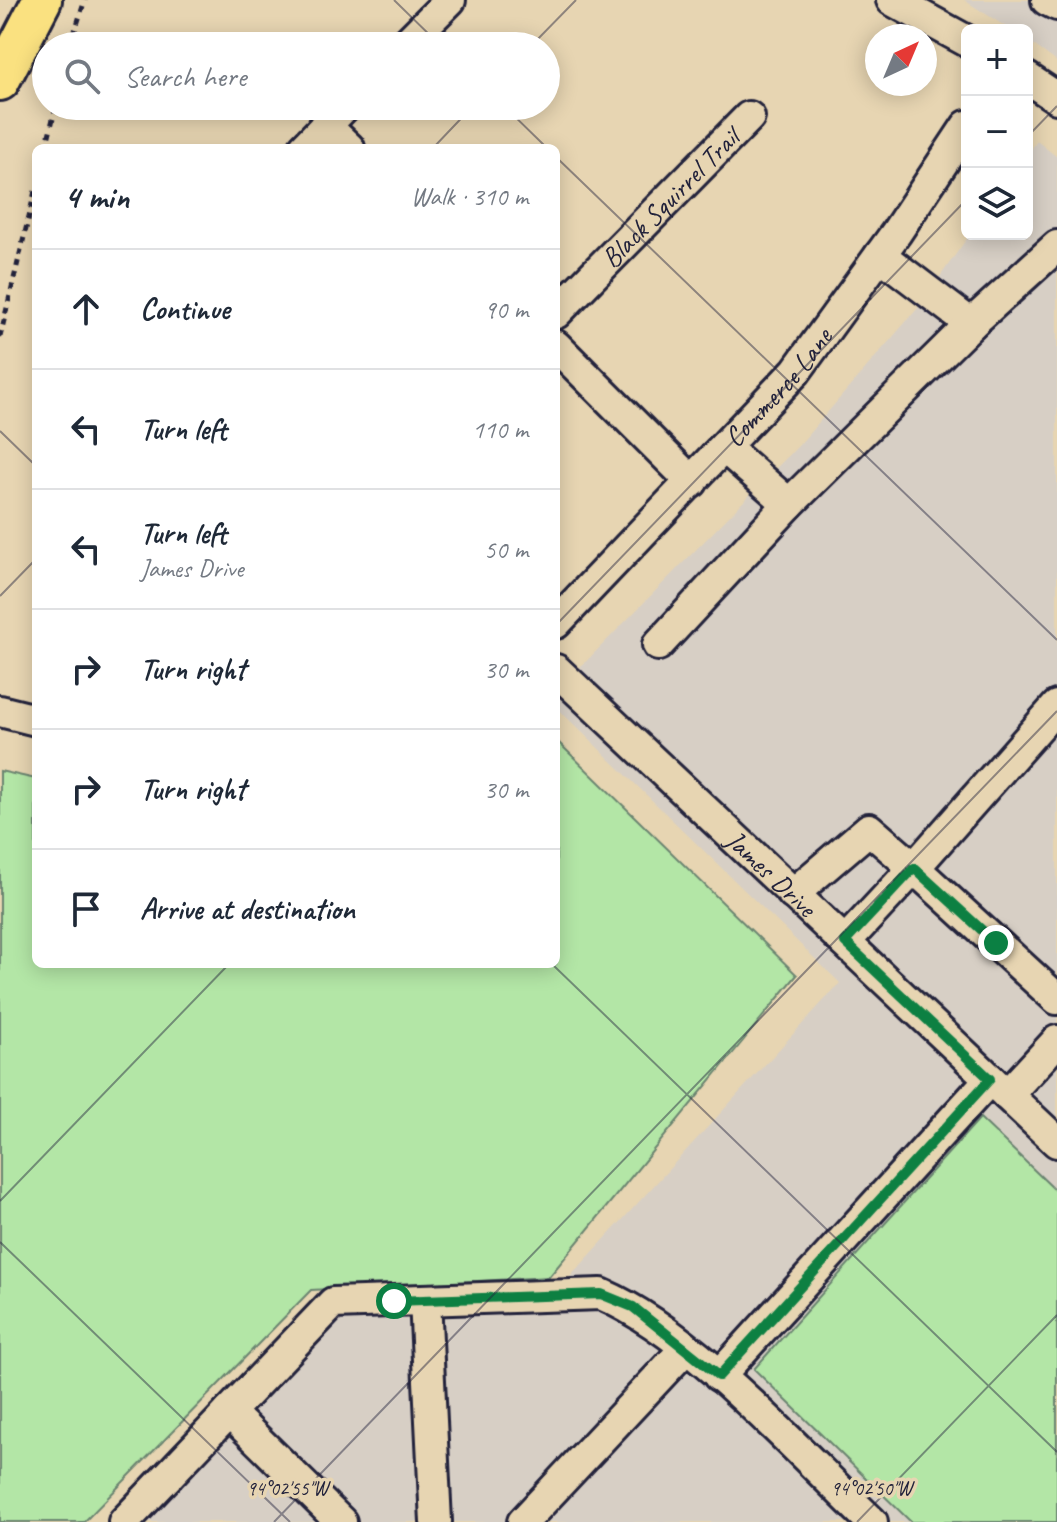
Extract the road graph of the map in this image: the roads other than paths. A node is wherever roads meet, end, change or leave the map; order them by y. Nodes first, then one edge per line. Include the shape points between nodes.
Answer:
1 (11, 0) edge
2 (42, 0) edge
3 (450, 0) edge
4 (892, 0) edge
5 (1047, 0) edge
6 (1057, 5) edge
7 (418, 32) edge
8 (961, 38) edge
9 (0, 47) edge
10 (0, 81) edge
11 (749, 117) dead end
12 (331, 120) edge
13 (337, 120) edge
14 (961, 135) edge
15 (308, 144) edge
16 (347, 144) edge
17 (1057, 246) edge
18 (880, 255) junction
19 (560, 309) edge
20 (971, 324) junction
21 (560, 350) edge
22 (724, 447) junction
23 (692, 482) junction
24 (789, 504) junction
25 (560, 619) edge
26 (658, 645) dead end
27 (560, 674) edge
28 (1057, 706) edge
29 (0, 711) edge
30 (32, 719) edge
31 (914, 868) junction
32 (793, 894) junction
33 (845, 942) junction
34 (1057, 999) edge
35 (1057, 1041) edge
36 (998, 1087) junction
37 (1057, 1142) edge
38 (425, 1300) junction
39 (685, 1349) junction
40 (719, 1376) junction
41 (229, 1412) junction
42 (124, 1522) edge
43 (341, 1522) edge
44 (438, 1522) edge
45 (523, 1522) edge
46 (872, 1522) edge

1 - 9 main road
2 - 10 main road
3 - 7 street
4 - 8 street
5 - 6 street
11 - 19 street, Black Squirrel Trail
12 - 15 street
13 - 16 street
14 - 18 street, Commerce Lane
17 - 20 street
18 - 20 street
18 - 22 street, Commerce Lane via 796,371
20 - 24 street
21 - 23 street
22 - 23 street, Commerce Lane
22 - 24 street
23 - 25 street, Commerce Lane
24 - 26 street
27 - 32 street, James Drive
28 - 31 street
29 - 30 street
31 - 32 street via 869,829
31 - 33 street
31 - 34 street
32 - 33 street, James Drive
33 - 36 street, James Drive
35 - 36 street
36 - 37 street, James Drive
36 - 40 street
38 - 39 street via 601,1294 633,1307
38 - 41 street via 333,1303
38 - 44 street
39 - 40 street
39 - 45 street
40 - 46 street
41 - 42 street
41 - 43 street

